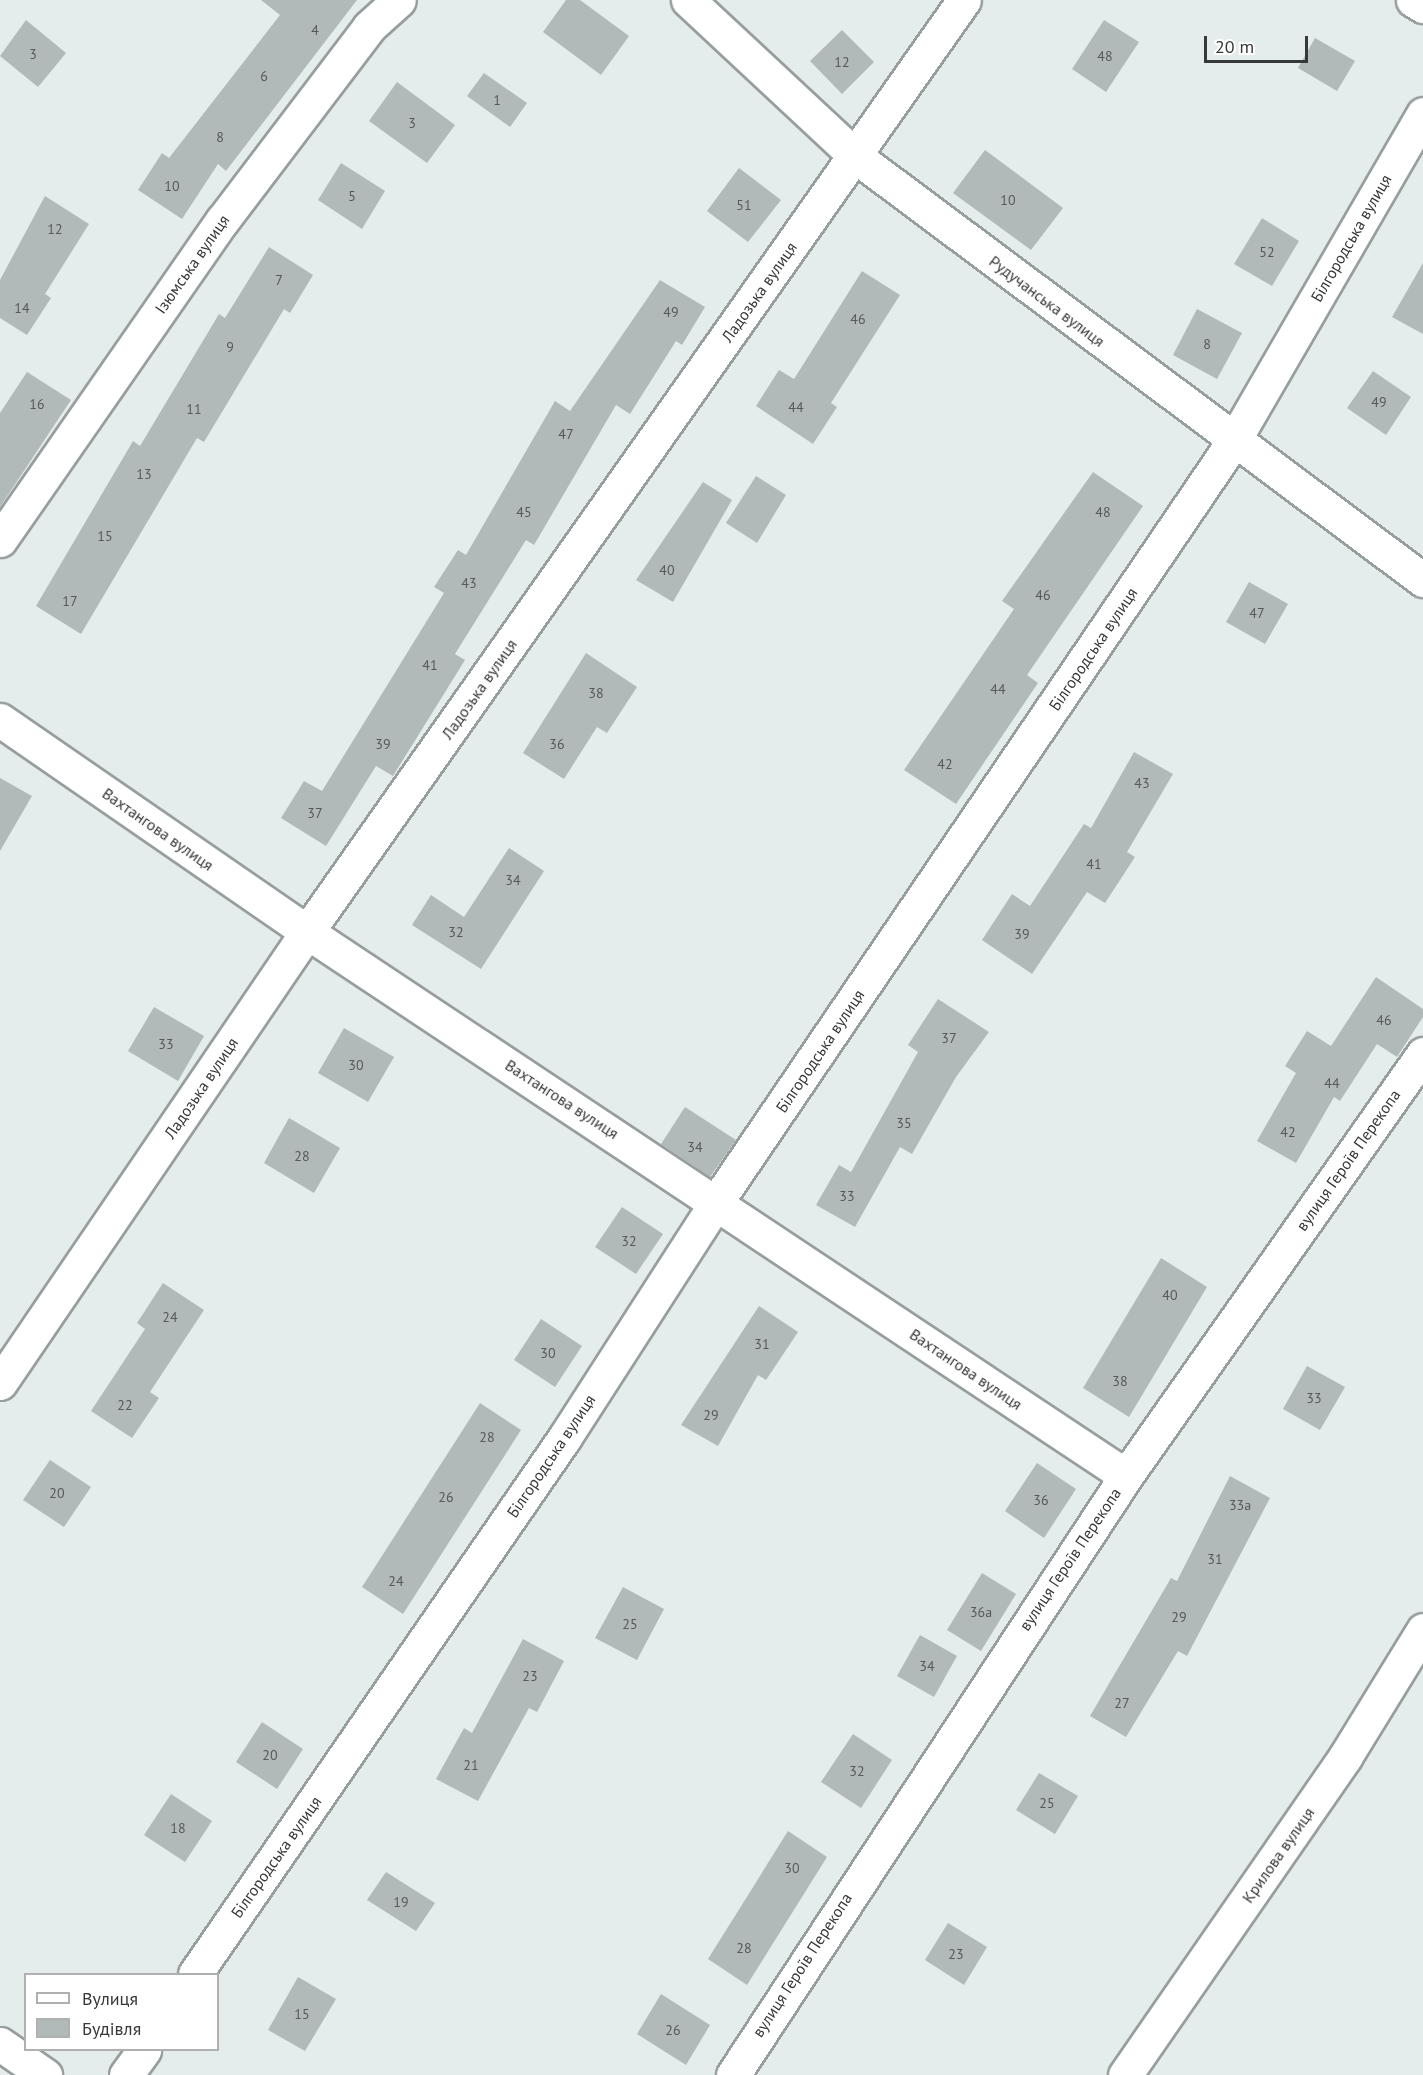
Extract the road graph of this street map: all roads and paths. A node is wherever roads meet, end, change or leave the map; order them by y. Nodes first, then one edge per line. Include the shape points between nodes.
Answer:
1 (399, 0) edge
2 (688, 0) edge
3 (964, 0) edge
4 (1413, 0) edge
5 (1423, 6) edge
6 (1423, 114) edge
7 (855, 156) junction
8 (1233, 442) junction
9 (0, 540) edge
10 (1423, 580) edge
11 (0, 720) edge
12 (307, 932) junction
13 (1423, 1054) edge
14 (717, 1201) junction
15 (0, 1383) edge
16 (1126, 1476) junction
17 (1423, 1630) edge
18 (196, 1973) edge
19 (0, 2044) edge
20 (143, 2051) edge
21 (45, 2075) edge
22 (126, 2075) edge
23 (733, 2075) edge
24 (1125, 2075) edge

1 - 9 street, Ізюмська вулиця via 369,27 222,220
2 - 7 street, Рудучанська вулиця
3 - 7 street, Ладозька вулиця
4 - 5 street
6 - 8 street, Білгородська вулиця
7 - 8 street, Рудучанська вулиця
7 - 12 street, Ладозька вулиця
8 - 10 street, Рудучанська вулиця
8 - 14 street, Білгородська вулиця
11 - 12 street, Вахтангова вулиця
12 - 14 street, Вахтангова вулиця
12 - 15 street, Ладозька вулиця
13 - 16 street, вулиця Героїв Перекопа
14 - 16 street, Вахтангова вулиця
14 - 18 street, Білгородська вулиця via 565,1437
16 - 23 street, вулиця Героїв Перекопа
17 - 24 street, Крилова вулиця via 1345,1757
19 - 21 street
20 - 22 street

